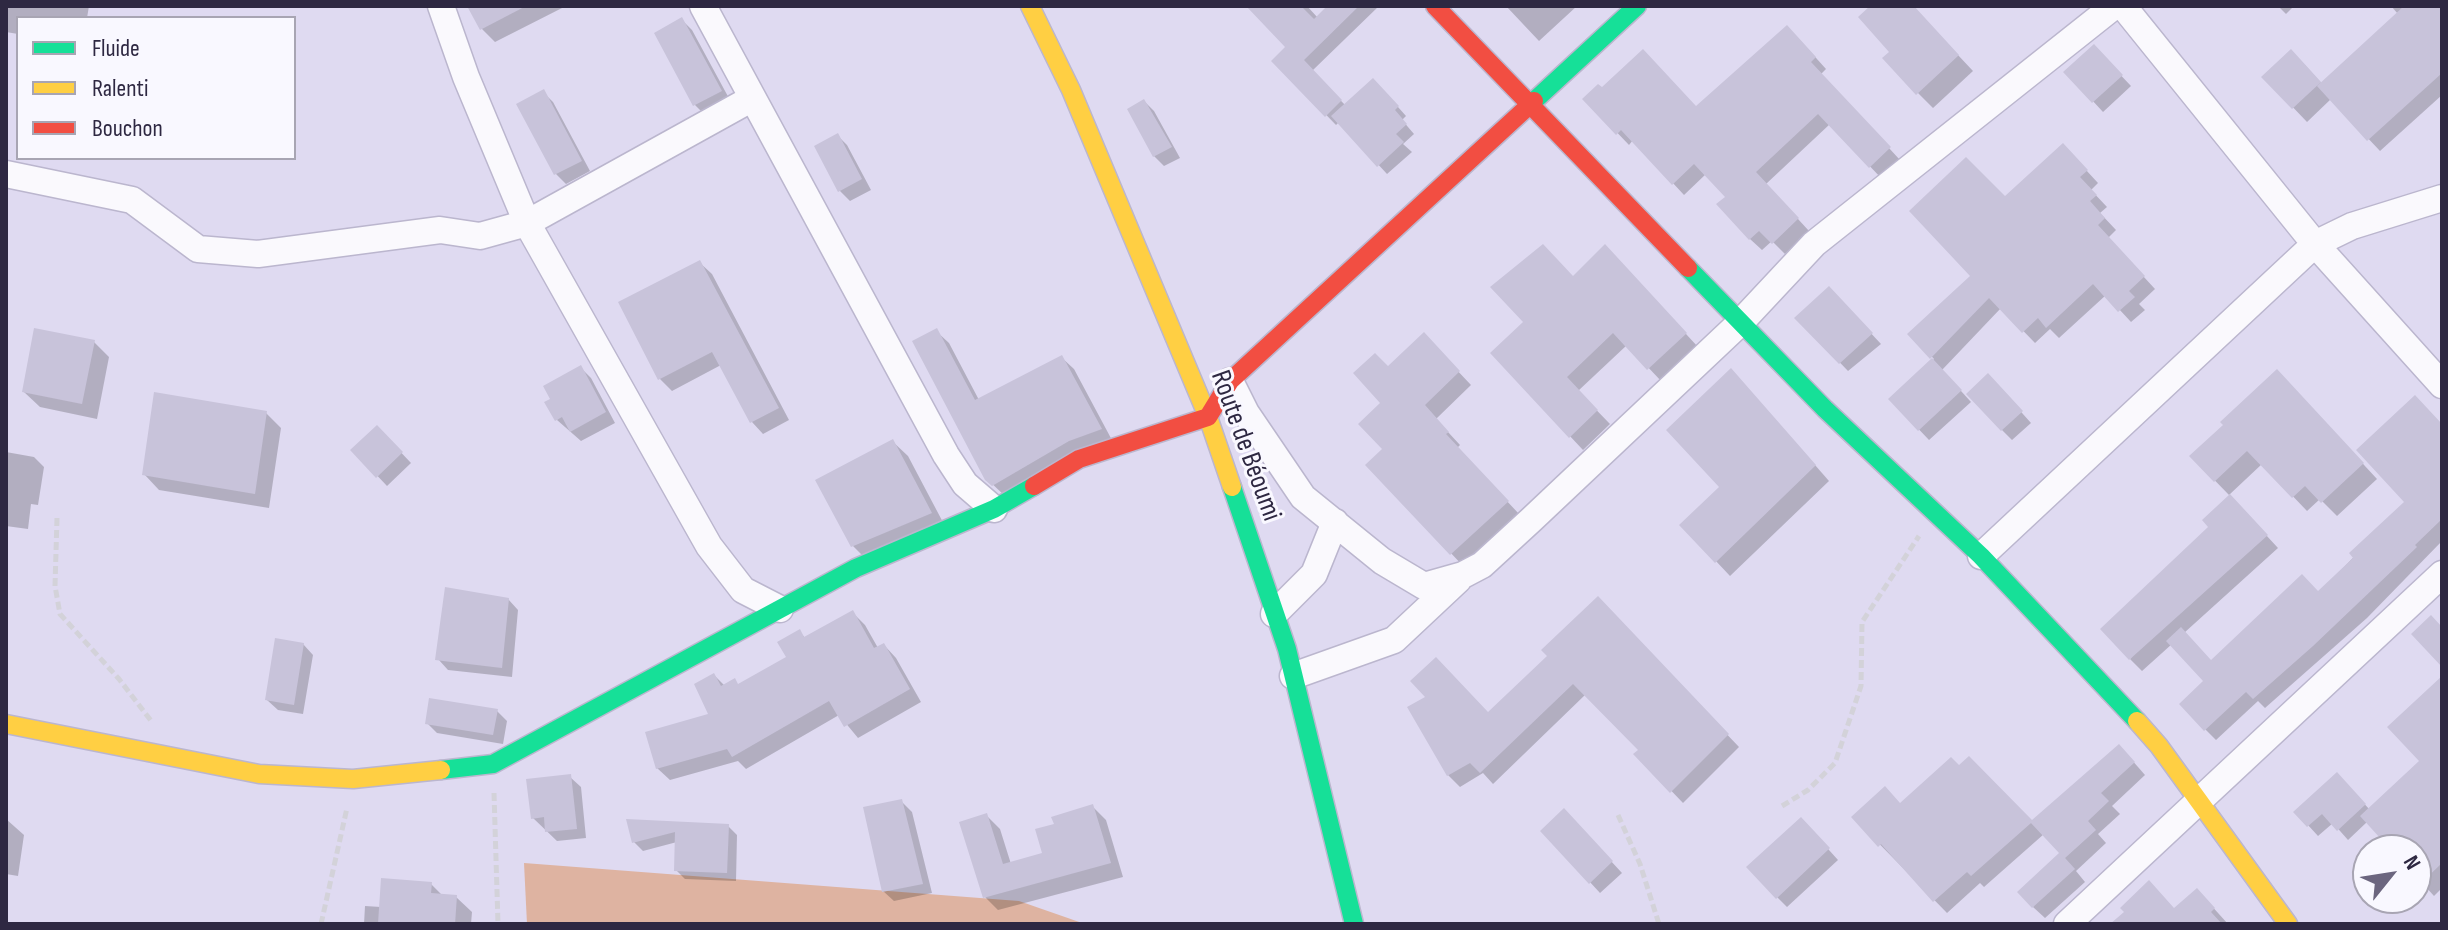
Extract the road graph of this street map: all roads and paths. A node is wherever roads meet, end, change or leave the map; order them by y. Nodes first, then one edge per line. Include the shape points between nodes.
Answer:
1 (441, 6) edge
2 (703, 6) edge
3 (1030, 6) edge
4 (1435, 6) edge
5 (1637, 6) edge
6 (2114, 6) edge
7 (2123, 6) edge
8 (751, 99) junction
9 (1531, 107) junction
10 (6, 174) edge
11 (2442, 198) edge
12 (527, 223) junction
13 (2315, 244) junction
14 (1741, 322) junction
15 (1230, 381) junction
16 (2442, 385) edge
17 (1208, 417) junction
18 (994, 509) junction
19 (1934, 512) junction
20 (57, 518) dead end
21 (1335, 522) junction
22 (1981, 556) junction
23 (2442, 574) edge
24 (1463, 575) junction
25 (780, 609) junction
26 (1274, 614) junction
27 (1293, 676) junction
28 (6, 724) edge
29 (154, 724) dead end
30 (493, 764) junction
31 (353, 779) junction
32 (2200, 800) junction
33 (1782, 806) dead end
34 (1618, 815) dead end
35 (321, 924) edge
36 (498, 924) edge
37 (1354, 924) edge
38 (1659, 924) edge
39 (2067, 924) edge
40 (2288, 924) edge

1 - 12 street
2 - 8 street
3 - 17 street, Route de Béoumi via 1071,90
4 - 9 street
5 - 9 street
6 - 14 street via 1814,244
7 - 13 street
8 - 12 street
8 - 18 street via 946,455 965,484
9 - 14 street
9 - 15 street
10 - 12 street via 132,200 198,249 258,254 440,230 480,236
11 - 13 street via 2352,226
12 - 25 street via 709,546 743,590
13 - 16 street
13 - 22 street
14 - 19 street
14 - 24 street via 1482,565
15 - 17 street
15 - 21 street via 1303,497
17 - 18 street via 1079,459
17 - 26 street, Route de Béoumi
18 - 25 street via 856,568
19 - 22 street
19 - 33 path via 1862,622 1861,686 1835,763
20 - 29 path via 55,586 60,614
21 - 24 street via 1382,561 1424,586
21 - 26 street via 1314,574
22 - 32 street via 2159,746
23 - 32 street
24 - 27 street via 1394,640
25 - 30 street
26 - 27 street, Route de Béoumi
27 - 37 street, Route de Béoumi
28 - 31 street via 259,774
30 - 31 street
30 - 36 path
31 - 35 path
32 - 39 street
32 - 40 street
34 - 38 path

